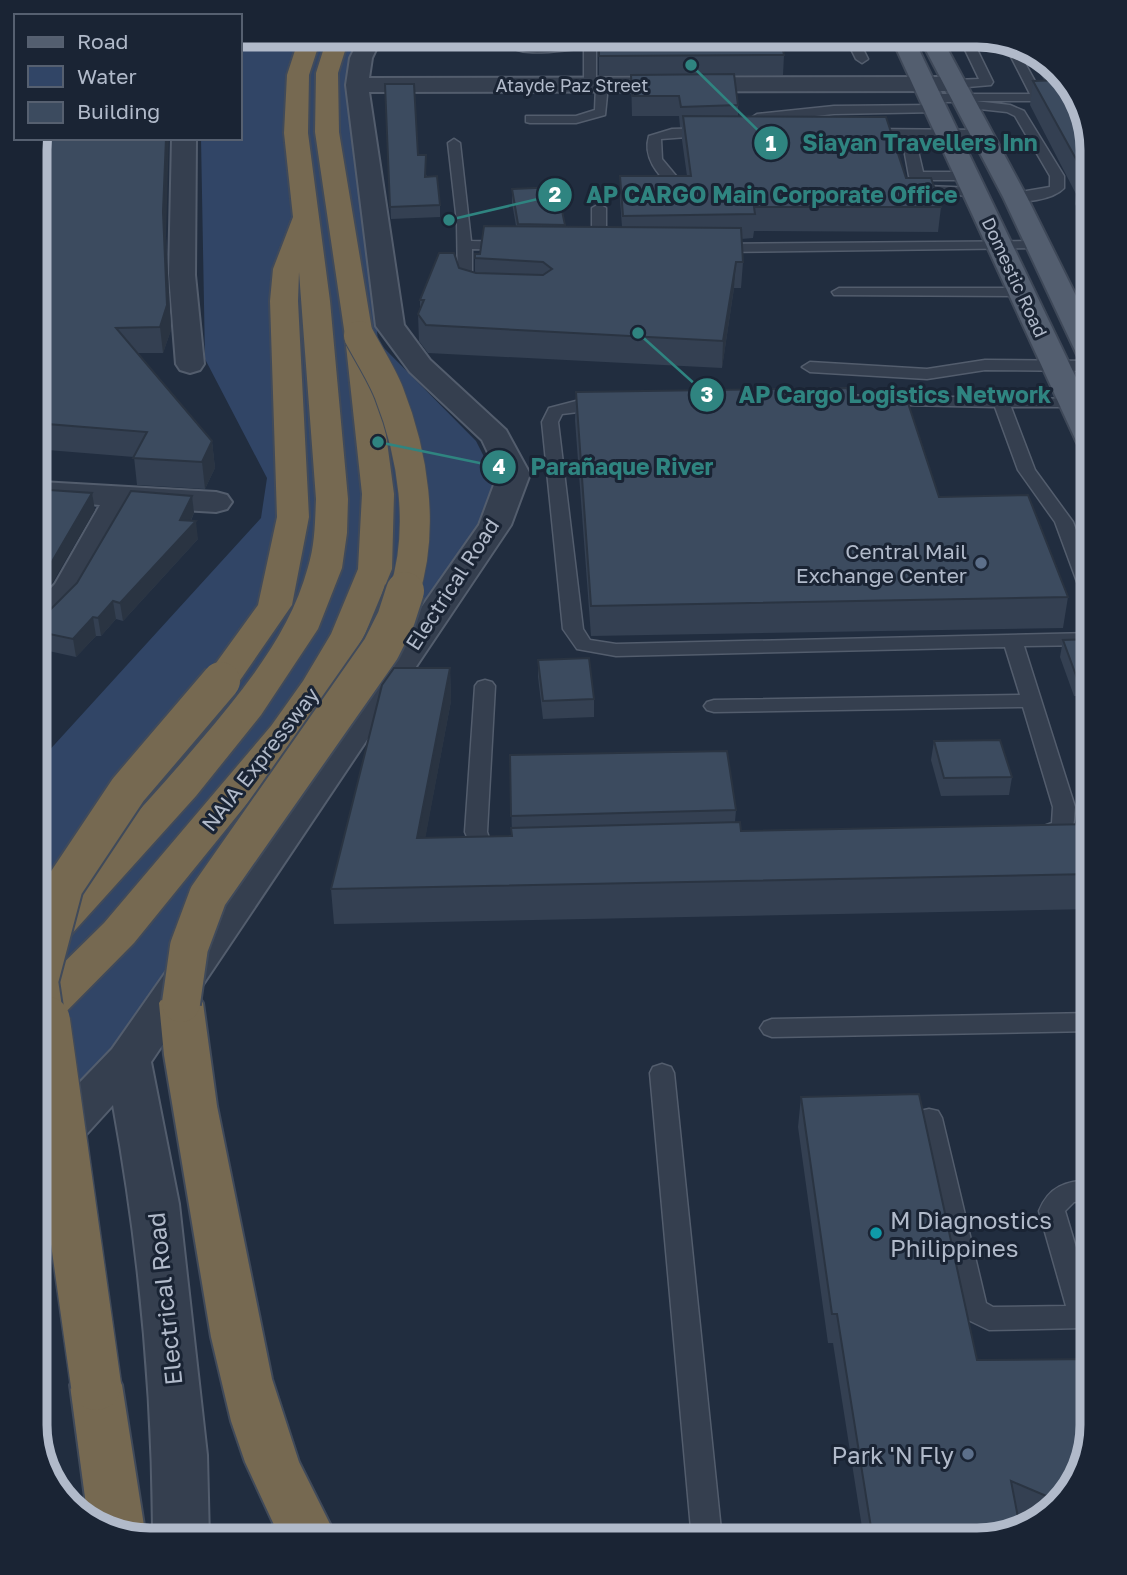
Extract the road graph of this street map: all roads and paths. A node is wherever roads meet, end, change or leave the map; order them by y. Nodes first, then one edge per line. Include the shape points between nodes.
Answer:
1 (307, 47) edge
2 (335, 47) edge
3 (366, 47) edge
4 (521, 47) edge
5 (545, 47) edge
6 (590, 47) edge
7 (856, 47) edge
8 (906, 47) edge
9 (935, 47) edge
10 (970, 47) edge
11 (1015, 55) edge
12 (862, 59) dead end
13 (357, 85) junction
14 (596, 85) junction
15 (960, 95) junction
16 (930, 97) junction
17 (1038, 97) junction
18 (1065, 97) edge
19 (530, 119) dead end
20 (709, 119) edge
21 (737, 119) edge
22 (667, 120) edge
23 (719, 132) edge
24 (854, 133) edge
25 (981, 133) junction
26 (908, 134) junction
27 (947, 134) junction
28 (184, 140) edge
29 (454, 144) dead end
30 (971, 184) junction
31 (680, 189) edge
32 (1015, 197) junction
33 (599, 208) dead end
34 (307, 211) junction
35 (465, 245) junction
36 (1038, 245) junction
37 (522, 246) edge
38 (1001, 246) junction
39 (599, 247) edge
40 (694, 248) edge
41 (839, 292) dead end
42 (1023, 292) junction
43 (490, 294) edge
44 (1080, 332) edge
45 (359, 336) junction
46 (190, 364) dead end
47 (1056, 366) junction
48 (1080, 366) edge
49 (810, 368) dead end
50 (803, 400) edge
51 (1000, 402) junction
52 (1073, 402) junction
53 (616, 404) edge
54 (1080, 417) edge
55 (47, 492) edge
56 (121, 497) junction
57 (216, 502) dead end
58 (1080, 565) edge
59 (47, 587) edge
60 (69, 589) junction
61 (47, 612) edge
62 (1080, 639) edge
63 (1013, 640) junction
64 (485, 685) dead end
65 (1031, 701) junction
66 (714, 706) dead end
67 (1024, 837) edge
68 (520, 852) edge
69 (47, 934) edge
70 (47, 951) edge
71 (47, 1005) edge
72 (1080, 1022) edge
73 (772, 1028) dead end
74 (47, 1038) edge
75 (128, 1061) junction
76 (662, 1073) dead end
77 (929, 1118) dead end
78 (47, 1146) edge
79 (1080, 1190) edge
80 (1080, 1297) edge
81 (1080, 1318) edge
82 (115, 1521) edge
83 (181, 1528) edge
84 (303, 1528) edge
85 (706, 1528) edge

1 - 34 highway, NAIA Expressway via 299,75 296,133
2 - 45 highway, NAIA Expressway via 327,73 327,132
3 - 13 street, Electrical Road
4 - 5 lane
6 - 14 lane
7 - 12 lane
8 - 16 main road, Domestic Road
9 - 15 main road, Domestic Road
10 - 15 lane via 987,82
11 - 17 lane
13 - 14 street, Atayde Paz Street
13 - 75 street, Electrical Road via 390,326 420,366 495,436 514,474 495,525
14 - 16 street, Atayde Paz Street
14 - 19 lane via 603,106 596,116
15 - 16 street, Atayde Paz Street
15 - 17 lane
15 - 25 main road, Domestic Road
15 - 32 lane via 1020,114 1057,176 1057,188 1051,193
16 - 21 lane via 777,118
16 - 27 main road, Domestic Road
17 - 18 lane
20 - 22 lane
23 - 31 lane via 655,136 654,155
24 - 26 lane
25 - 27 lane
25 - 32 main road, Domestic Road
26 - 27 lane
26 - 30 lane via 921,190
27 - 30 main road, Domestic Road
28 - 46 street via 182,275
29 - 35 lane
30 - 38 main road, Domestic Road
32 - 36 main road, Domestic Road
33 - 39 lane
34 - 69 highway, NAIA Expressway, bridge via 332,499 325,568 301,629 248,706 182,788
34 - 70 highway, bridge via 286,269 293,517 275,605 221,681 128,790 64,886
35 - 37 lane
35 - 43 lane via 467,290
36 - 38 lane
36 - 44 main road, Domestic Road
38 - 40 lane
38 - 42 main road, Domestic Road
41 - 42 lane
42 - 47 main road, Domestic Road
45 - 71 highway, NAIA Expressway, bridge via 378,528 375,569 348,634 284,734 119,933
45 - 84 highway, bridge via 389,392 408,458 415,522 408,584 381,649 208,896 189,947 181,1003 187,1060 242,1360 273,1468
47 - 48 lane
47 - 49 lane via 985,365 928,374
47 - 52 main road, Domestic Road
50 - 51 lane
51 - 52 lane
51 - 58 lane via 1027,470 1064,522
52 - 54 main road, Domestic Road
53 - 63 lane via 555,411 550,422 573,629 584,646 616,650
55 - 56 street
56 - 57 street
56 - 60 street
59 - 60 street
60 - 61 street
62 - 63 lane
63 - 65 lane
64 - 68 lane via 475,832 481,846
65 - 66 lane
65 - 67 lane via 1064,807 1062,827 1038,837
72 - 73 lane
74 - 82 highway, bridge
75 - 78 street, Electrical Road
75 - 83 street, Electrical Road via 155,1204 180,1455
76 - 85 lane
77 - 81 lane via 974,1310 989,1319
79 - 80 lane via 1056,1200 1052,1211

